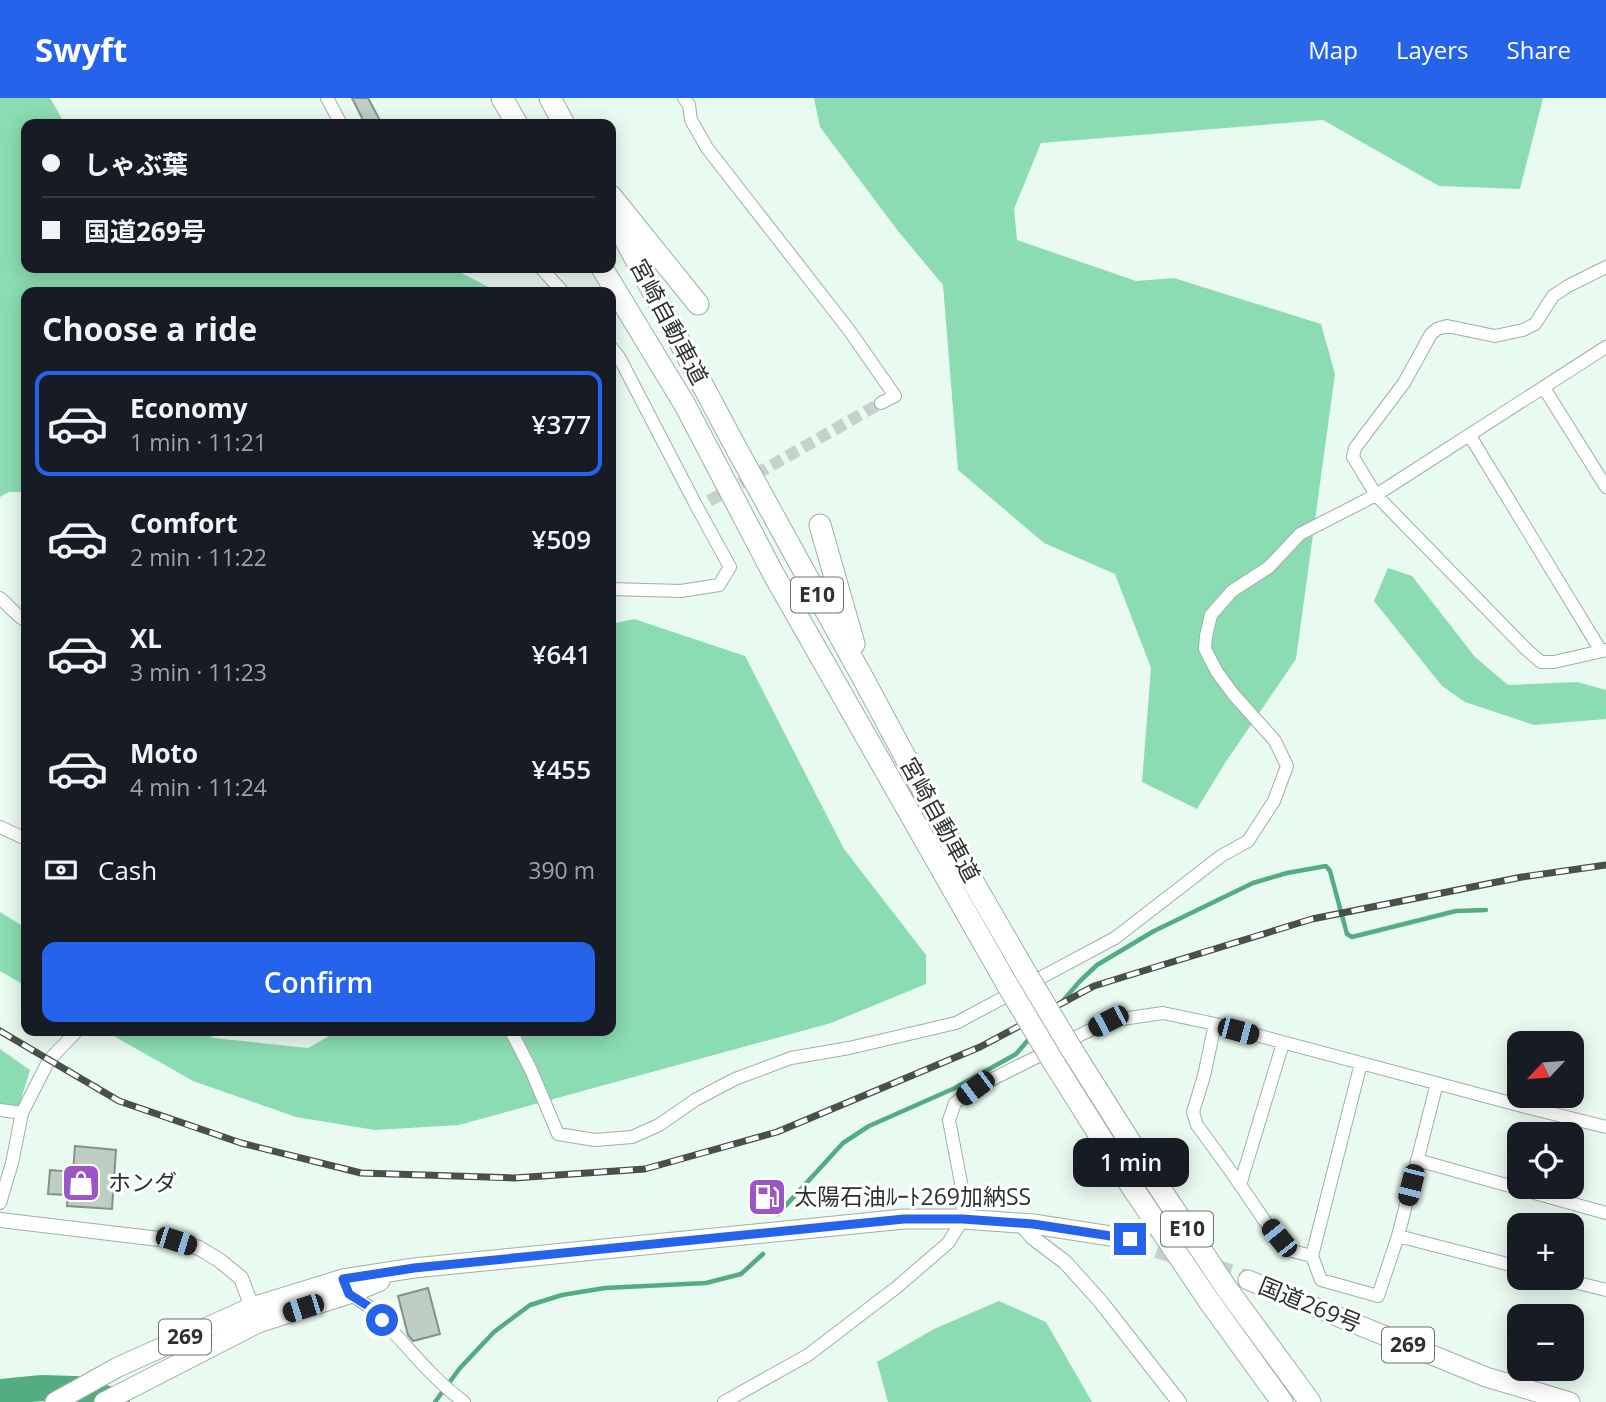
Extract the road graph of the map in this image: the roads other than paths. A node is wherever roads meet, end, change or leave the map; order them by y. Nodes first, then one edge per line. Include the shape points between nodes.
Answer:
1 (327, 98) edge
2 (502, 98) edge
3 (550, 98) edge
4 (684, 98) edge
5 (338, 119) edge
6 (514, 119) edge
7 (561, 119) edge
8 (616, 203) edge
9 (616, 222) edge
10 (1606, 267) edge
11 (546, 273) edge
12 (558, 287) edge
13 (616, 291) edge
14 (698, 303) dead end
15 (1606, 347) edge
16 (616, 353) edge
17 (1544, 388) junction
18 (881, 403) dead end
19 (1470, 436) junction
20 (1606, 487) edge
21 (1376, 495) junction
22 (709, 500) tunnel mouth
23 (697, 507) junction
24 (820, 525) dead end
25 (616, 589) edge
26 (0, 598) edge
27 (21, 618) edge
28 (1604, 651) edge
29 (864, 680) junction
30 (0, 827) edge
31 (21, 837) edge
32 (1215, 1024) junction
33 (72, 1036) edge
34 (514, 1036) edge
35 (1283, 1042) junction
36 (1362, 1063) junction
37 (1437, 1083) junction
38 (0, 1110) edge
39 (22, 1113) junction
40 (1606, 1127) edge
41 (1417, 1160) junction
42 (1240, 1185) junction
43 (0, 1203) edge
44 (1606, 1213) edge
45 (963, 1219) junction
46 (0, 1220) edge
47 (1021, 1224) junction
48 (1398, 1236) junction
49 (1130, 1239) tunnel mouth
50 (1311, 1256) junction
51 (1507, 1264) edge
52 (1248, 1280) tunnel mouth
53 (1584, 1284) edge
54 (346, 1287) junction
55 (1606, 1290) edge
56 (255, 1315) junction
57 (55, 1402) edge
58 (104, 1402) edge
59 (464, 1402) edge
60 (724, 1402) edge
61 (1179, 1402) edge
62 (1282, 1402) edge
63 (1310, 1402) edge
64 (1570, 1402) edge

1 - 5 street
2 - 6 highway
3 - 7 highway
4 - 18 street via 706,148 895,396
8 - 14 highway
9 - 29 highway, 宮崎自動車道 / E10
10 - 21 street via 1553,296 1535,324 1523,330 1495,336 1447,326 1431,334 1404,383 1355,448 1353,457
11 - 12 street
13 - 62 highway, 宮崎自動車道 / E10, bridge via 685,405 781,587 1054,1063 1130,1184
15 - 17 street
16 - 23 street
17 - 19 street
17 - 20 street
19 - 21 street
19 - 28 street
21 - 28 street via 1541,662
21 - 34 street via 1300,534 1269,567 1233,591 1211,615 1205,649 1234,695 1275,741 1287,766 1274,801 1248,841 1221,856 1115,939 956,1023 791,1058 735,1079 632,1137 595,1140 558,1135
22 - 23 street
23 - 25 street via 730,567 719,585 681,591
24 - 29 highway
26 - 27 street
29 - 63 highway, 宮崎自動車道 / E10, bridge via 956,852 1072,1050 1227,1289
30 - 31 street
32 - 35 street
32 - 42 street via 1193,1112 1197,1125
32 - 45 street via 1163,1013 1108,1021 975,1088 955,1103 949,1120
33 - 39 street via 49,1060
35 - 36 street
35 - 42 street
36 - 37 street
36 - 50 street
37 - 40 street
37 - 41 street
38 - 39 street
39 - 43 street
41 - 44 street
41 - 48 street
42 - 50 street via 1288,1250
45 - 47 highway, 269
45 - 54 highway, 269 via 904,1219 414,1268
45 - 60 street via 947,1243 897,1287 808,1355
46 - 56 street via 176,1241 200,1248 241,1278
47 - 49 highway, 269
47 - 61 street via 1065,1262 1101,1302
48 - 50 street via 1378,1296 1321,1280
48 - 51 street
52 - 64 highway, 国道269号 / 269 via 1486,1377
53 - 55 street
54 - 56 highway, 269
54 - 59 street
56 - 57 highway, 269 via 118,1367
56 - 58 highway, 269

